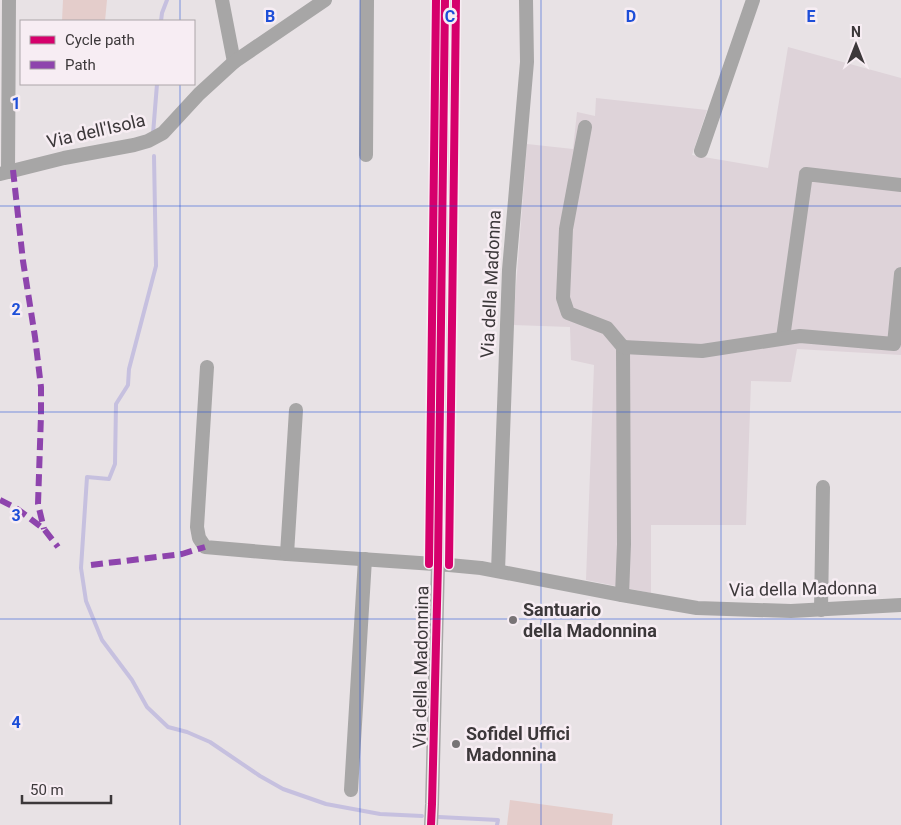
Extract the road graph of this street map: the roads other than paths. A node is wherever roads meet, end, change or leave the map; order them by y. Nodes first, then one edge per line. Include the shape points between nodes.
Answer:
1 (9, 0) edge
2 (222, 0) edge
3 (325, 0) edge
4 (367, 0) edge
5 (446, 0) edge
6 (526, 0) edge
7 (752, 0) edge
8 (234, 62) junction
9 (585, 128) dead end
10 (701, 151) dead end
11 (366, 155) dead end
12 (4, 173) edge
13 (901, 184) edge
14 (901, 274) edge
15 (783, 338) junction
16 (623, 348) junction
17 (207, 367) dead end
18 (296, 410) dead end
19 (823, 486) dead end
20 (287, 554) junction
21 (366, 559) junction
22 (438, 564) junction
23 (498, 571) junction
24 (622, 595) junction
25 (901, 605) edge
26 (821, 610) junction
27 (351, 790) dead end
28 (431, 825) edge

1 - 12 street
2 - 8 street
3 - 8 street, Via dell'Isola
4 - 11 street
5 - 22 street, Via della Madonnina
6 - 23 street, Via della Madonna via 526,62 508,270
7 - 10 street
8 - 12 street, Via dell'Isola via 163,133 148,142
9 - 16 street via 566,229 563,298 568,313 607,328
13 - 15 street via 806,174
14 - 15 street via 894,344 800,336
15 - 16 street via 702,351
16 - 24 street
17 - 20 street, Via della Madonna via 197,527 199,538 205,547 213,549
18 - 20 street
19 - 26 street
20 - 21 street, Via della Madonna
21 - 22 street, Via della Madonna
21 - 27 street
22 - 23 street, Via della Madonna
22 - 28 street, Via della Madonnina
23 - 24 street, Via della Madonna
24 - 26 street, Via della Madonna via 697,608
25 - 26 street, Via della Madonna

